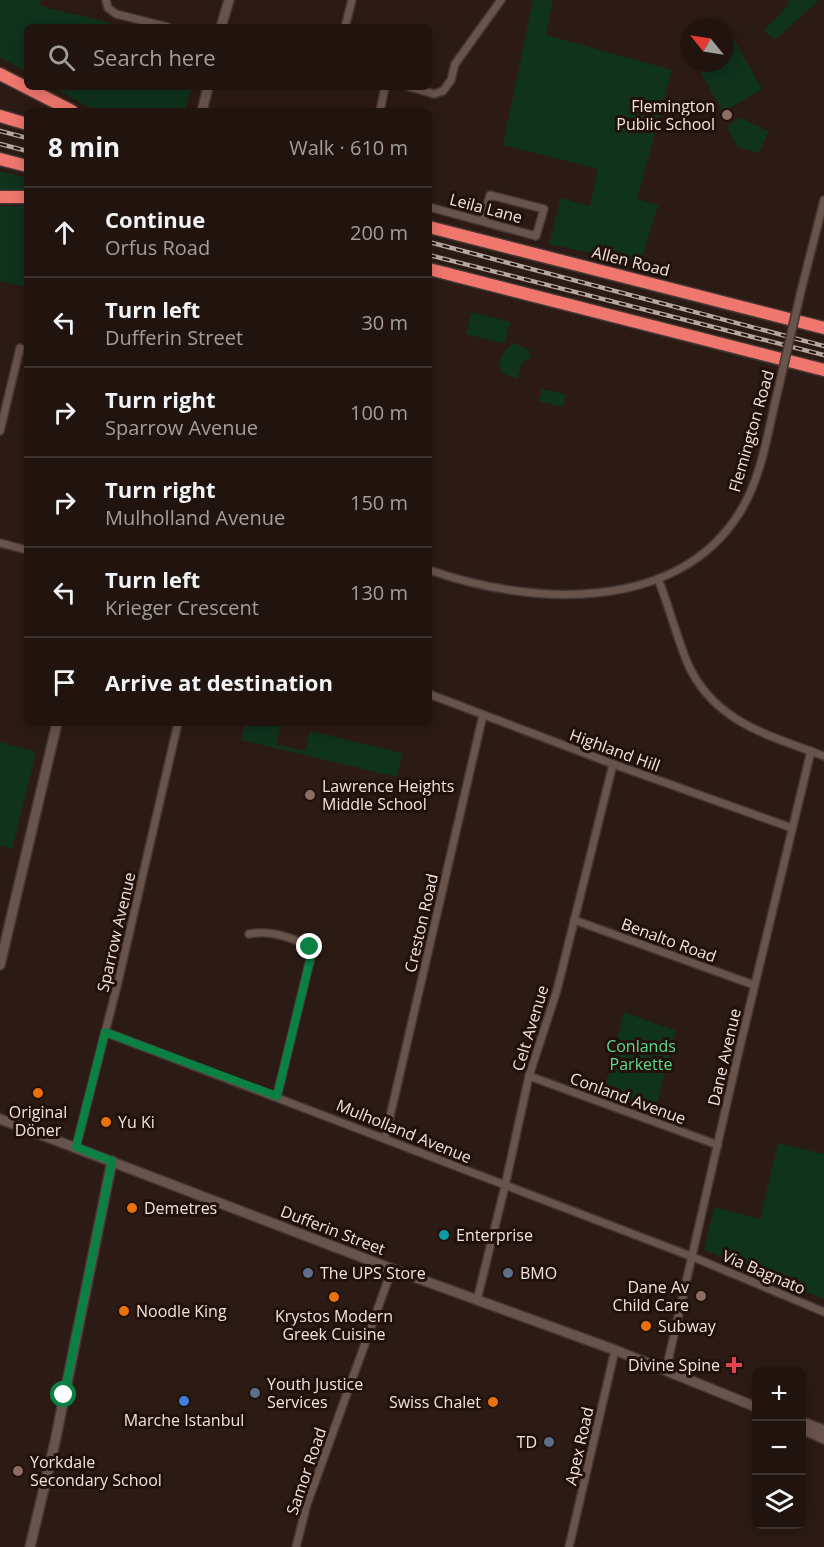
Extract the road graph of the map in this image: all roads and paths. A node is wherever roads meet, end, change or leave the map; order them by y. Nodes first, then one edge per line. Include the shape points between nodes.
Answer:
1 (106, 0) edge
2 (229, 0) edge
3 (352, 0) edge
4 (501, 0) edge
5 (156, 24) edge
6 (222, 24) edge
7 (346, 24) edge
8 (0, 74) edge
9 (24, 86) edge
10 (31, 90) edge
11 (207, 90) edge
12 (384, 90) edge
13 (420, 90) edge
14 (66, 108) edge
15 (203, 108) edge
16 (380, 108) edge
17 (0, 115) edge
18 (24, 123) edge
19 (0, 159) edge
20 (24, 165) edge
21 (0, 197) edge
22 (24, 197) edge
23 (824, 200) edge
24 (432, 208) edge
25 (483, 221) junction
26 (432, 228) edge
27 (432, 270) edge
28 (824, 328) edge
29 (20, 348) dead end
30 (822, 372) edge
31 (0, 431) edge
32 (0, 543) edge
33 (24, 549) edge
34 (432, 571) edge
35 (658, 579) junction
36 (432, 695) edge
37 (483, 715) junction
38 (56, 726) edge
39 (177, 726) edge
40 (811, 751) junction
41 (824, 756) edge
42 (613, 764) junction
43 (792, 828) junction
44 (574, 920) junction
45 (249, 934) dead end
46 (0, 965) edge
47 (754, 985) junction
48 (105, 1032) junction
49 (529, 1076) junction
50 (277, 1096) junction
51 (0, 1119) edge
52 (386, 1137) junction
53 (718, 1145) junction
54 (76, 1147) junction
55 (112, 1161) junction
56 (506, 1186) junction
57 (693, 1257) junction
58 (392, 1269) junction
59 (477, 1300) junction
60 (824, 1312) edge
61 (615, 1350) junction
62 (666, 1370) junction
63 (752, 1405) edge
64 (806, 1424) edge
65 (824, 1430) edge
66 (806, 1431) edge
67 (824, 1439) edge
68 (30, 1547) edge
69 (296, 1547) edge
70 (569, 1547) edge

1 - 5 street via 108,8 116,14
2 - 6 main road
3 - 7 street
4 - 13 street via 455,64 443,91 434,94
8 - 9 highway
10 - 14 highway
11 - 15 main road
12 - 16 street
17 - 18 highway
19 - 20 highway
21 - 22 highway
23 - 35 street, Flemington Road, bridge via 756,474 741,511 706,551
24 - 25 street, Leila Lane
25 - 25 street, Leila Lane via 537,236 544,209 490,195
26 - 28 highway, Allen Road
27 - 30 highway
29 - 31 street
32 - 33 street
34 - 35 street, Flemington Road via 485,587 568,595 604,592
35 - 40 street via 687,662 708,696 741,722
36 - 37 street, Highland Hill
37 - 42 street, Highland Hill
37 - 52 street, Creston Road
38 - 46 main road
39 - 48 street, Sparrow Avenue
40 - 41 street
40 - 43 street, Dane Avenue
42 - 43 street, Highland Hill
42 - 44 street, Celt Avenue
43 - 47 street, Dane Avenue
44 - 47 street, Benalto Road
44 - 49 street, Celt Avenue via 551,1012
45 - 50 street via 262,932 310,947
47 - 53 street, Dane Avenue
48 - 50 street, Mulholland Avenue
48 - 54 street, Sparrow Avenue
49 - 53 street, Conland Avenue
49 - 56 street, Celt Avenue
50 - 52 street, Mulholland Avenue
51 - 54 main road, Dufferin Street
52 - 56 street, Mulholland Avenue
53 - 57 street, Dane Avenue
54 - 55 main road, Dufferin Street
55 - 58 main road, Dufferin Street
55 - 68 main road
56 - 57 street, Mulholland Avenue
56 - 59 street, Celt Avenue
57 - 60 street, Via Bagnato
57 - 62 street, Dane Avenue
58 - 59 main road, Dufferin Street
58 - 69 street, Samor Road via 307,1504
59 - 61 main road, Dufferin Street
61 - 62 main road, Dufferin Street
61 - 70 street, Apex Road
62 - 63 main road, Dufferin Street
64 - 65 main road
66 - 67 main road

